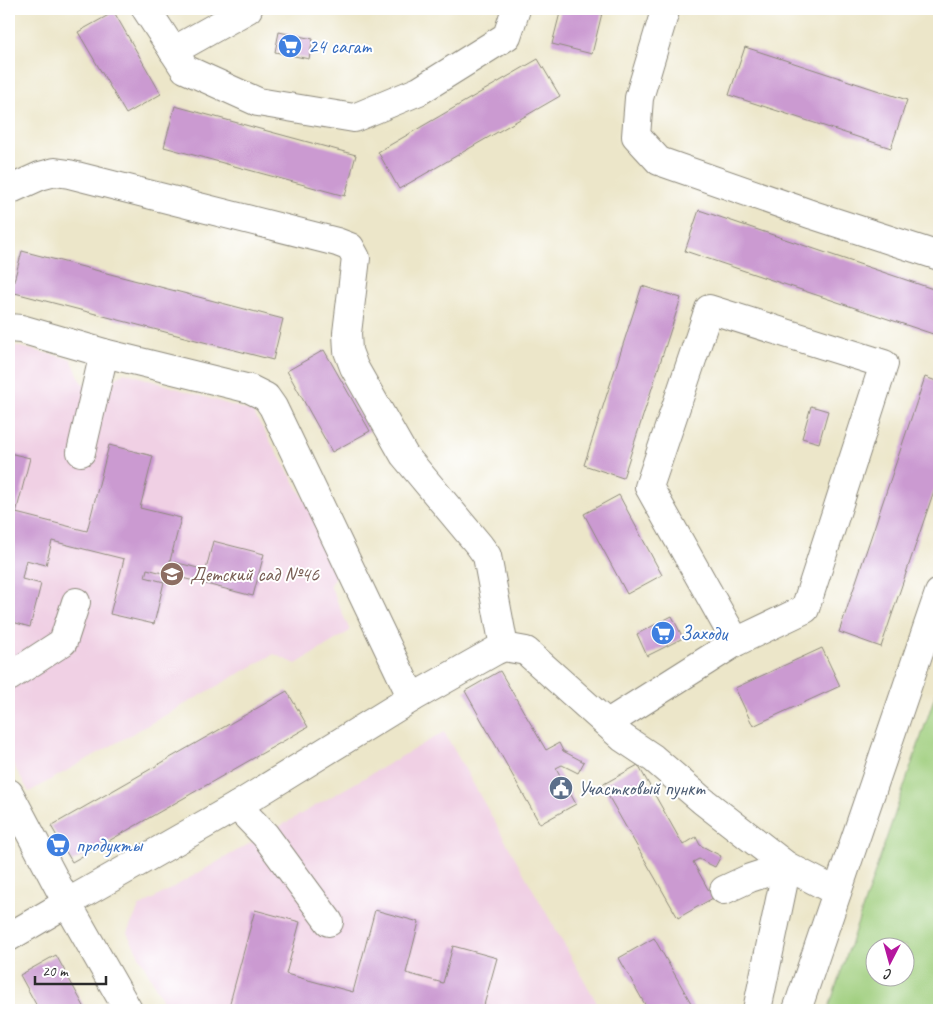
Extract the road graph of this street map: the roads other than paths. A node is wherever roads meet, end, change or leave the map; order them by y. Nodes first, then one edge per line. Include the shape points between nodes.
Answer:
1 (146, 9) edge
2 (248, 9) edge
3 (516, 9) edge
4 (665, 9) edge
5 (172, 51) junction
6 (9, 190) edge
7 (939, 256) edge
8 (9, 328) edge
9 (104, 353) junction
10 (81, 452) dead end
11 (939, 593) edge
12 (76, 602) dead end
13 (736, 642) junction
14 (504, 646) junction
15 (9, 677) edge
16 (412, 698) junction
17 (608, 723) junction
18 (9, 793) edge
19 (236, 806) junction
20 (787, 866) junction
21 (724, 890) dead end
22 (837, 892) junction
23 (67, 903) junction
24 (329, 922) dead end
25 (9, 937) edge
26 (128, 1010) edge
27 (757, 1010) edge
28 (796, 1010) edge

1 - 5 lane
2 - 5 lane
3 - 5 lane via 507,36 419,90 354,118 258,102 185,69
4 - 7 lane via 639,98 636,136 659,161
6 - 14 lane via 54,172 69,174 350,247 356,258 347,333 348,351 354,367 404,455 487,556
8 - 9 lane
9 - 10 lane
9 - 16 lane via 250,389 266,397
11 - 22 lane
12 - 15 lane via 63,642
13 - 13 lane via 805,609 884,364 709,309 649,487
13 - 17 lane
14 - 16 lane
14 - 17 lane via 526,651
16 - 19 lane
17 - 20 lane
18 - 23 lane
19 - 23 lane
19 - 24 lane via 265,835
20 - 21 lane
20 - 22 lane
20 - 27 lane
22 - 28 lane
23 - 25 lane
23 - 26 lane

